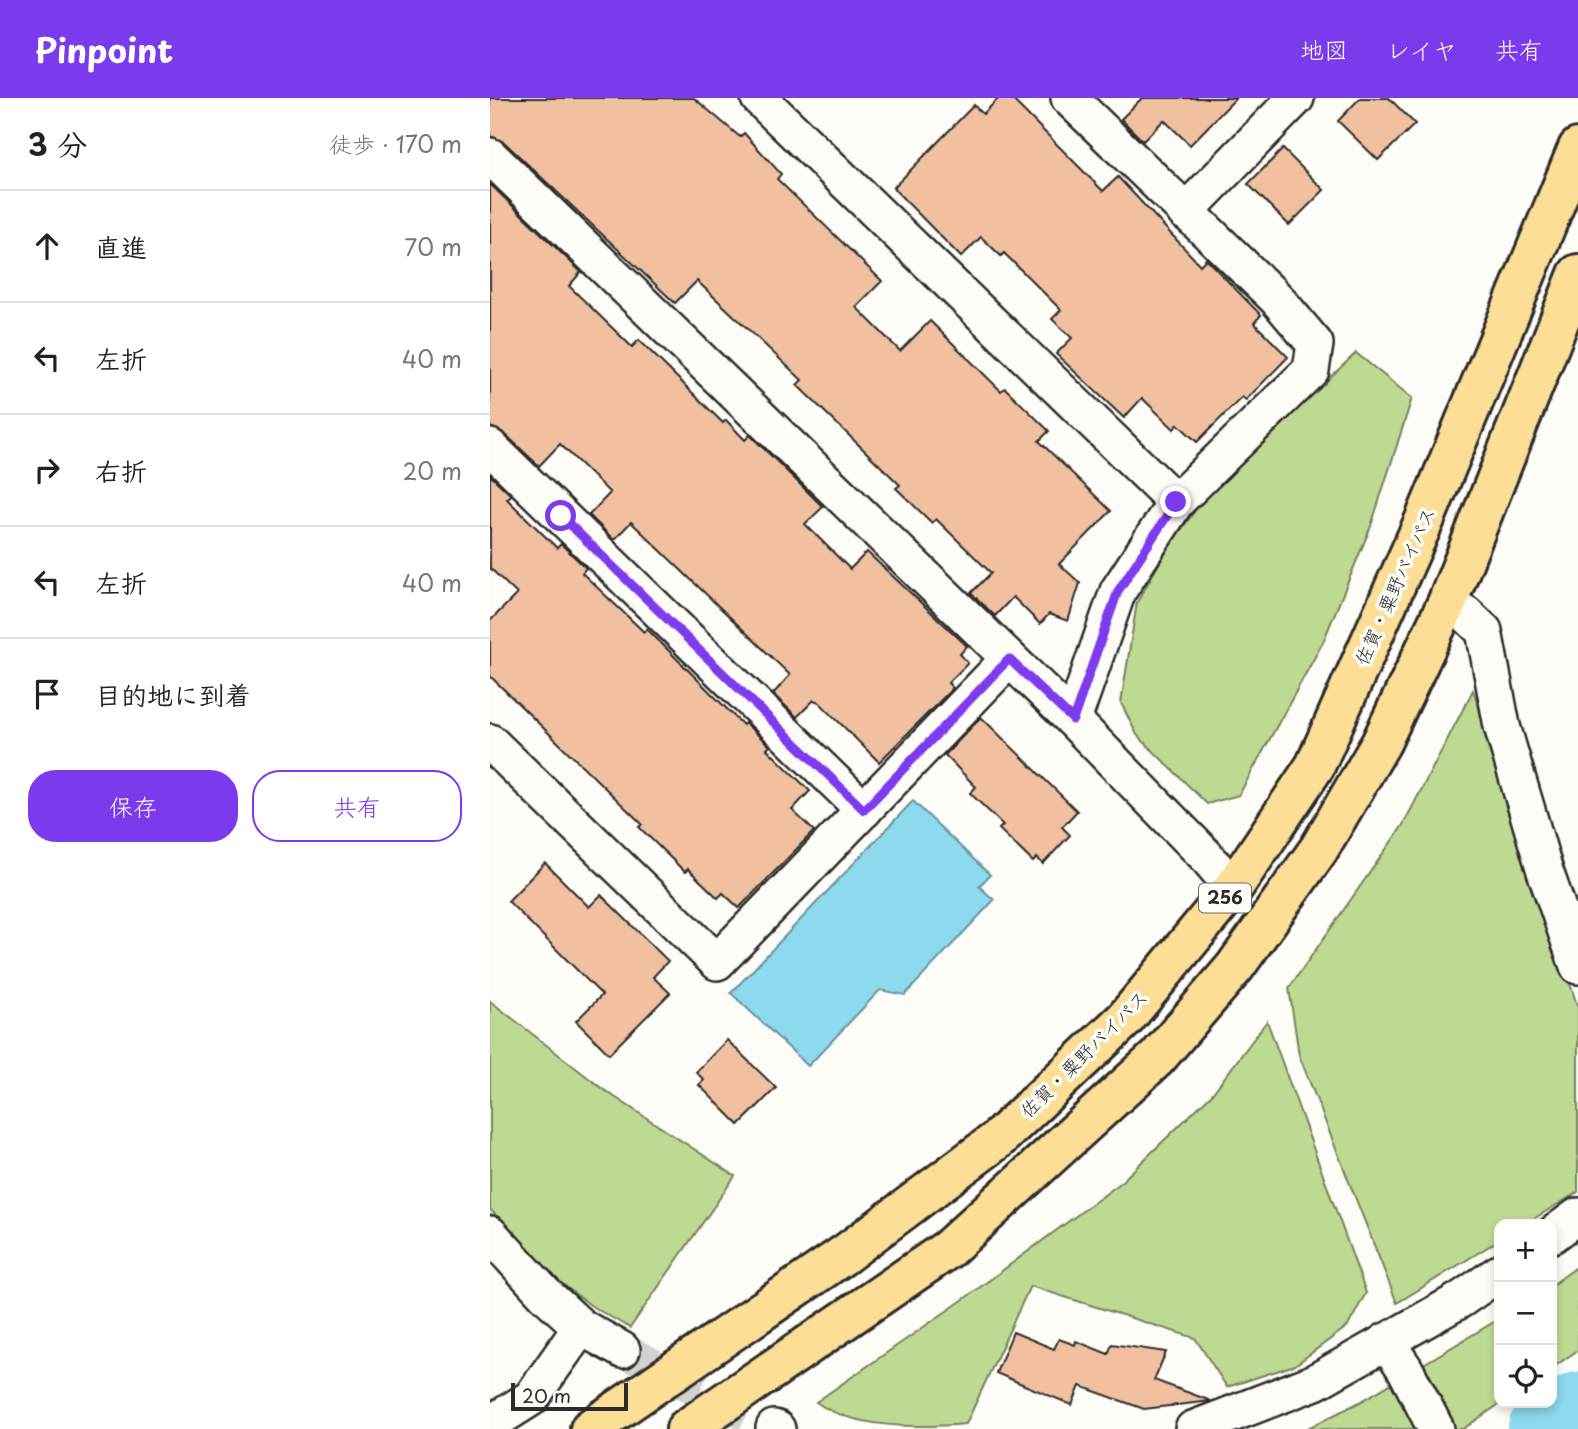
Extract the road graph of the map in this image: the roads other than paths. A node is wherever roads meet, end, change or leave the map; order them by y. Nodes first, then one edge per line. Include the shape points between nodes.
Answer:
1 (759, 98) edge
2 (1069, 98) edge
3 (1296, 98) edge
4 (1578, 148) edge
5 (490, 156) edge
6 (1185, 212) junction
7 (1578, 274) edge
8 (490, 447) edge
9 (1176, 502) junction
10 (1447, 603) junction
11 (1009, 659) junction
12 (1073, 720) junction
13 (490, 742) edge
14 (864, 810) junction
15 (1233, 888) junction
16 (1578, 966) edge
17 (1578, 1216) edge
18 (1557, 1231) edge
19 (490, 1234) edge
20 (1494, 1276) edge
21 (581, 1327) junction
22 (622, 1350) tunnel mouth
23 (1396, 1355) junction
24 (490, 1424) edge
25 (590, 1429) edge
26 (686, 1429) edge
27 (1193, 1429) edge
28 (1436, 1429) edge

1 - 9 street
2 - 6 street
3 - 6 street
4 - 15 highway, 佐賀・粟野バイパス / 256 via 1425,519 1315,766
5 - 11 street
6 - 9 street via 1276,299 1315,344 1311,370
7 - 10 highway, 256
8 - 14 street
9 - 12 street via 1118,591
10 - 16 street via 1484,631 1502,726
10 - 26 highway, 256 via 1381,743 1319,849 1235,967 1157,1058 948,1250
11 - 12 street
11 - 14 street
12 - 15 street
13 - 14 street via 717,962
15 - 25 highway, 佐賀・粟野バイパス / 256 via 1125,1019 997,1140 834,1262
17 - 18 street
19 - 21 street
20 - 23 street
21 - 22 street
21 - 24 street via 531,1398
23 - 27 street
23 - 28 street

